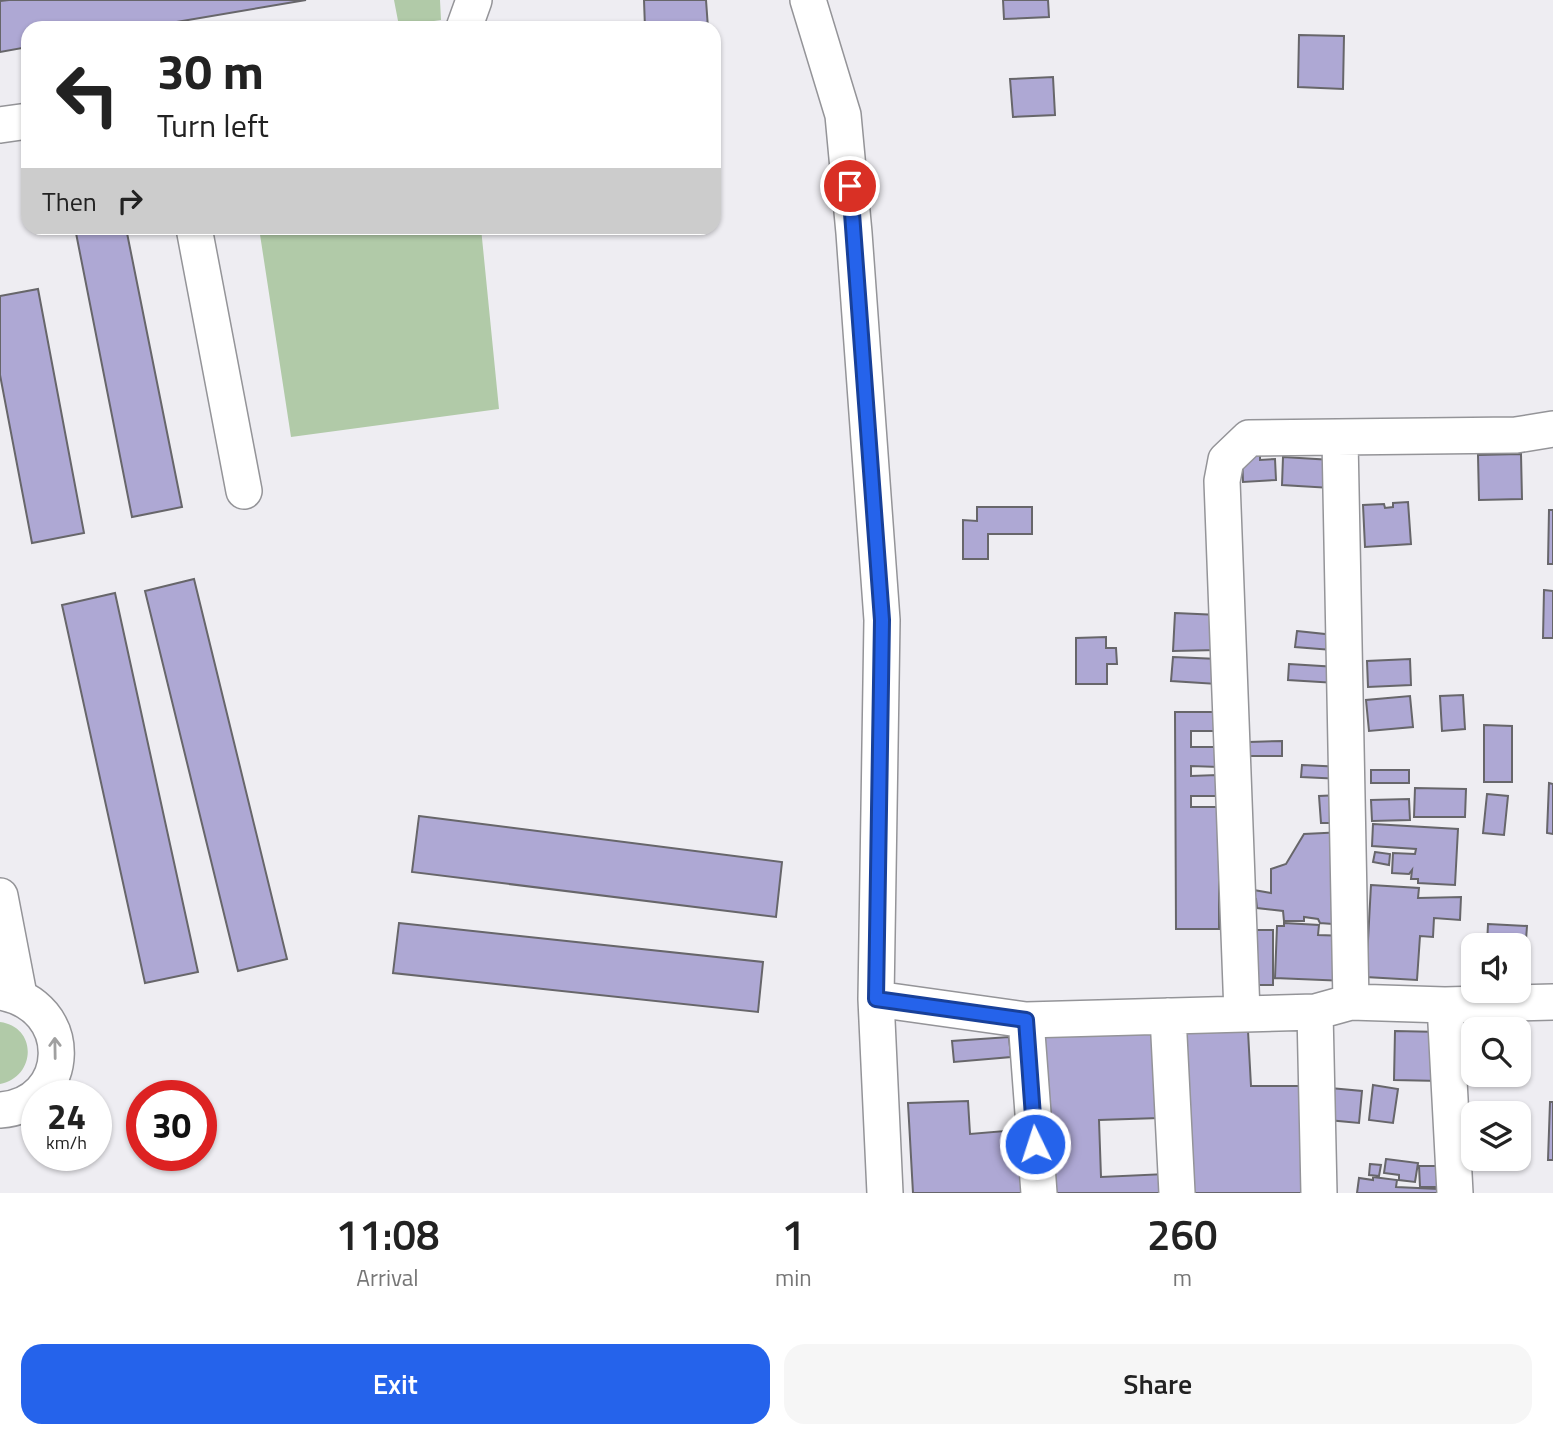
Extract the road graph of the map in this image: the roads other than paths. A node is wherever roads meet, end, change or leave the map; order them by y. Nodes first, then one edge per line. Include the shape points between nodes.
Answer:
1 (474, 0) edge
2 (808, 0) edge
3 (466, 21) edge
4 (21, 122) edge
5 (0, 125) edge
6 (195, 235) edge
7 (1553, 429) edge
8 (1340, 439) junction
9 (244, 491) dead end
10 (0, 896) edge
11 (9, 993) edge
12 (876, 999) junction
13 (1351, 1002) junction
14 (1553, 1002) edge
15 (1445, 1005) junction
16 (1315, 1012) junction
17 (1242, 1013) junction
18 (1168, 1016) junction
19 (1026, 1020) junction
20 (0, 1110) edge
21 (885, 1193) edge
22 (1039, 1193) edge
23 (1177, 1193) edge
24 (1319, 1193) edge
25 (1455, 1193) edge

1 - 3 street
2 - 12 street via 843,115 881,606
4 - 5 street
6 - 9 street
7 - 8 street via 1516,435
8 - 13 street
8 - 17 street via 1249,438 1226,460 1224,470
10 - 11 street
20 -> 11 street via 28,1102 42,1090 56,1055 55,1036 47,1019 35,1005
12 - 19 street
12 - 21 street
13 - 15 street
13 - 16 street
14 - 15 street
15 - 25 street
16 - 17 street
16 - 24 street
17 - 18 street
18 - 19 street
18 - 23 street
19 - 22 street

